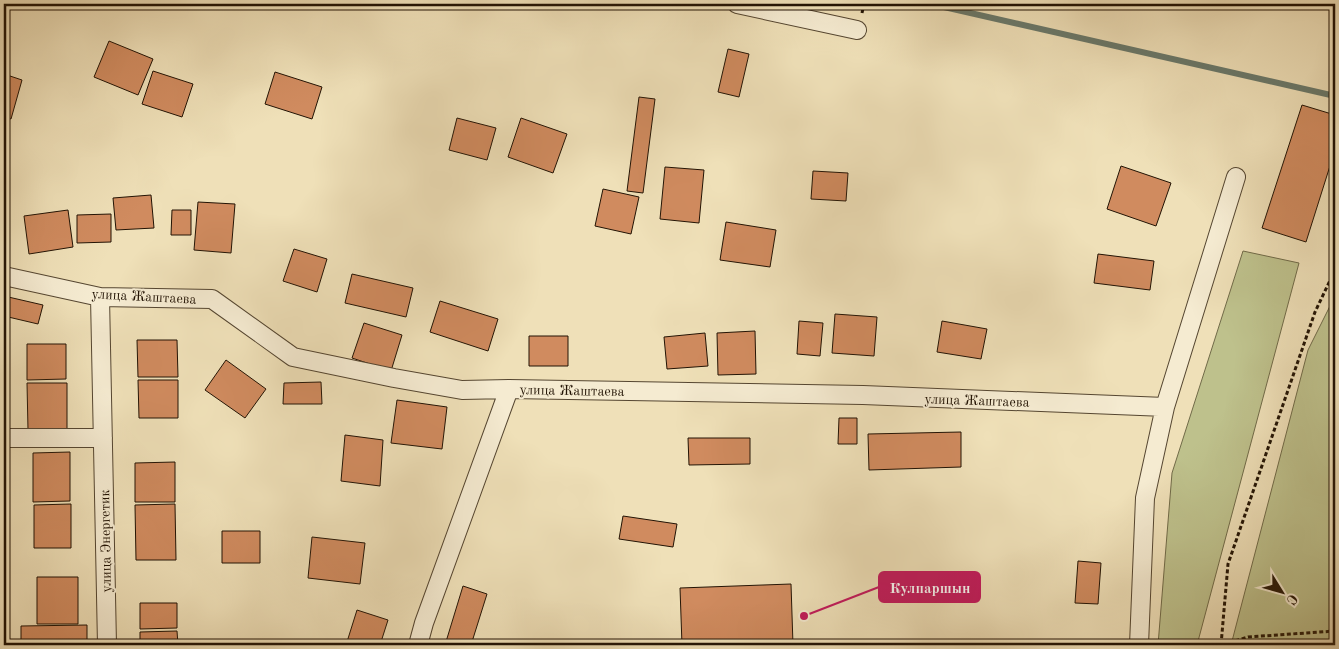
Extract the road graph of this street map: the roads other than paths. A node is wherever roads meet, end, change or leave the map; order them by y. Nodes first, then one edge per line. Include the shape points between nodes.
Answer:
1 (737, 4) edge
2 (857, 30) dead end
3 (1236, 177) dead end
4 (4, 276) edge
5 (100, 297) junction
6 (509, 389) junction
7 (1165, 407) junction
8 (4, 438) edge
9 (103, 438) junction
10 (107, 645) edge
11 (418, 645) edge
12 (1139, 645) edge

1 - 2 street
3 - 7 street
4 - 5 street, улица Жаштаева
5 - 6 street, улица Жаштаева via 212,299 294,357 462,390
5 - 9 street, улица Энергетик
6 - 7 street, улица Жаштаева via 863,395
6 - 11 street
7 - 12 street via 1145,498
8 - 9 street
9 - 10 street, улица Энергетик

